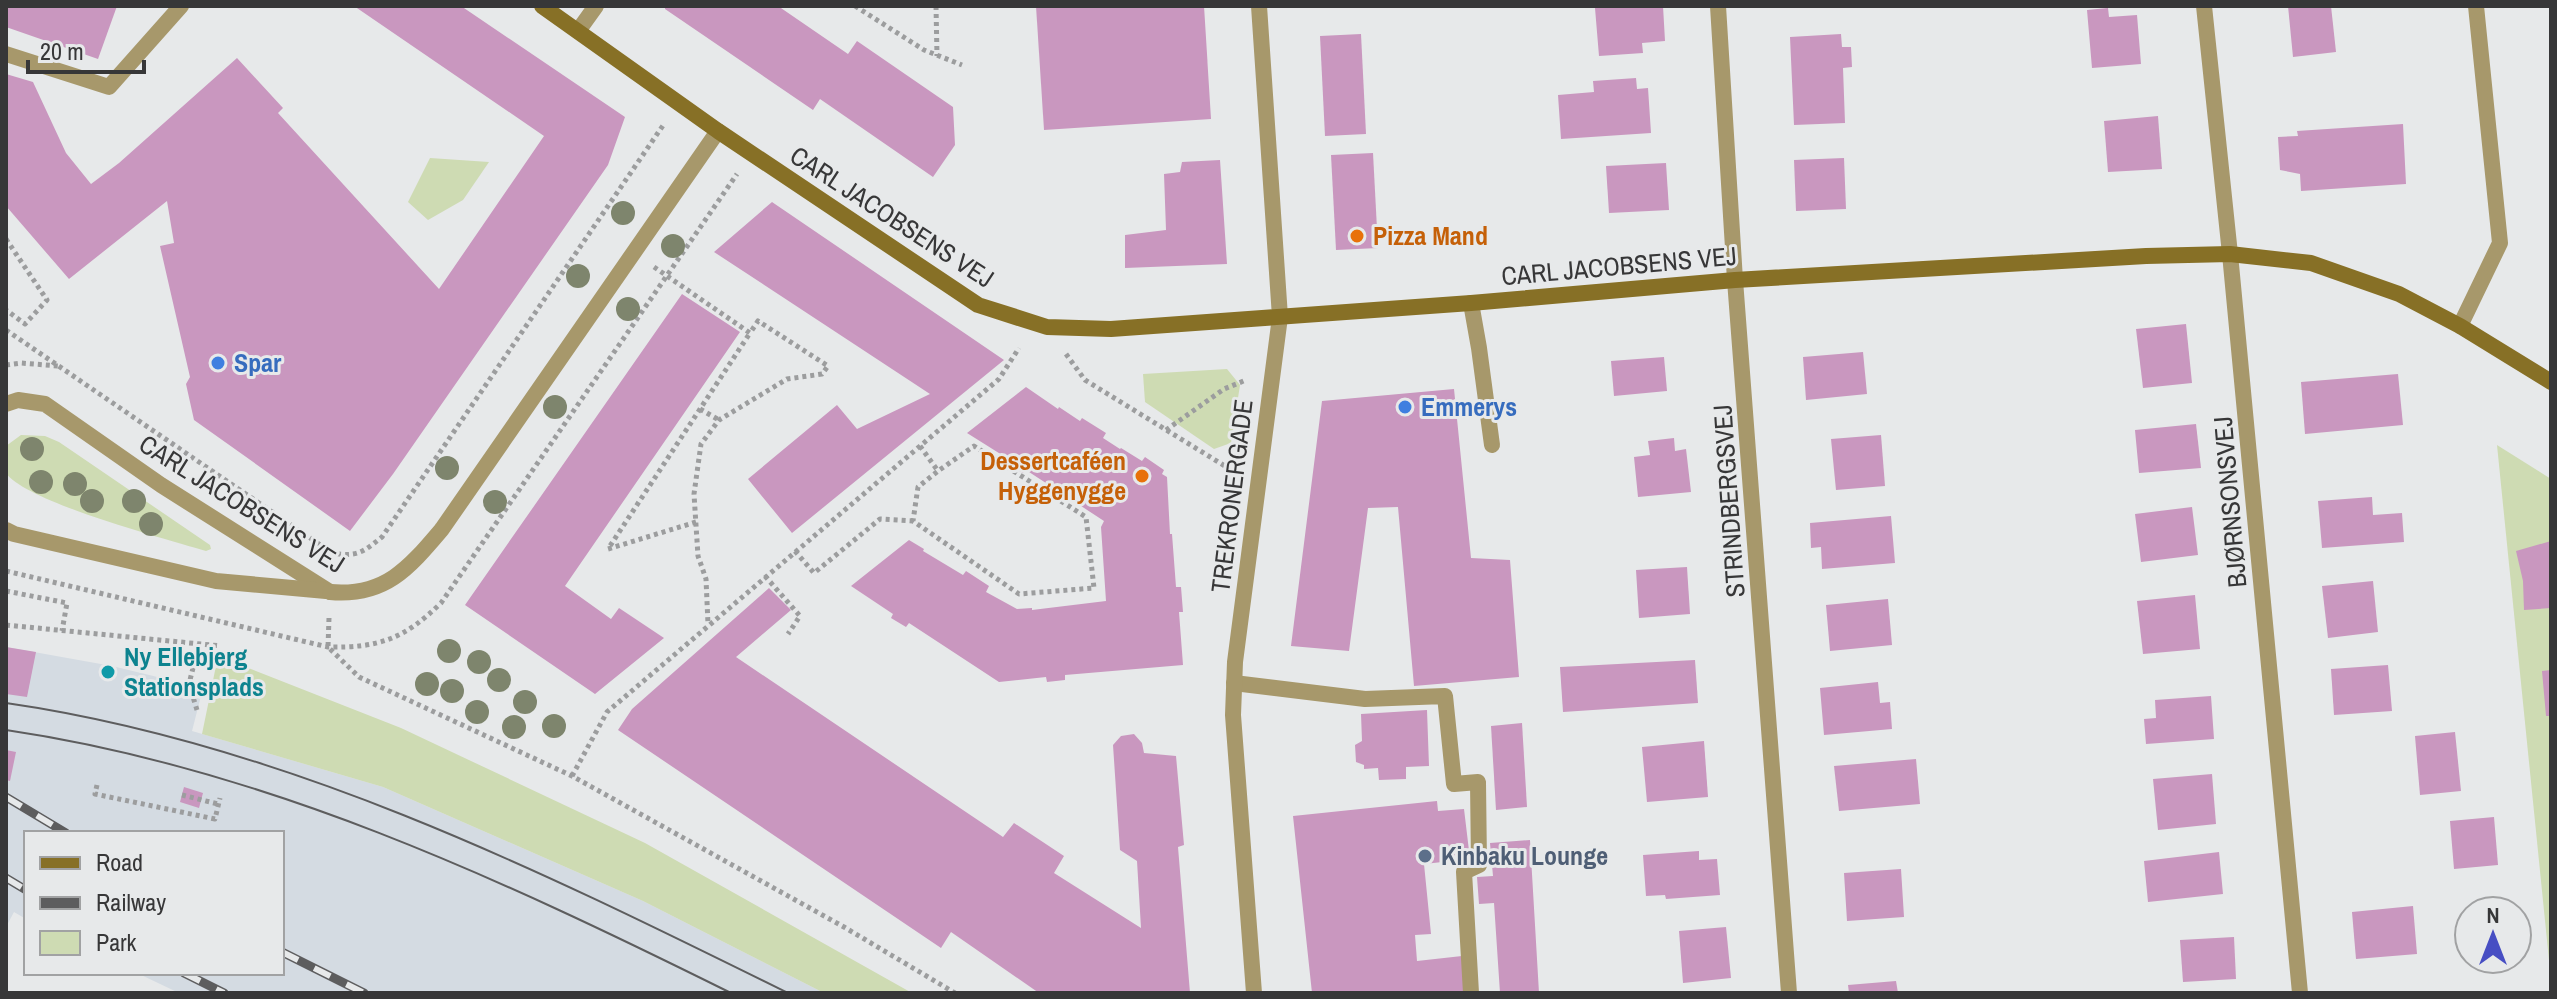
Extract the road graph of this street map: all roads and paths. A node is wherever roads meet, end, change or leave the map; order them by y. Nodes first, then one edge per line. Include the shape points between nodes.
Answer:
1 (181, 6) edge
2 (542, 6) edge
3 (596, 6) edge
4 (855, 6) edge
5 (936, 6) edge
6 (1259, 6) edge
7 (1718, 6) edge
8 (2204, 6) edge
9 (2476, 6) edge
10 (578, 31) junction
11 (6, 54) edge
12 (937, 56) junction
13 (962, 65) dead end
14 (678, 102) junction
15 (718, 131) junction
16 (752, 153) junction
17 (6, 239) edge
18 (634, 253) junction
19 (2230, 254) junction
20 (667, 276) junction
21 (1735, 280) junction
22 (1471, 303) junction
23 (6, 310) edge
24 (1280, 317) junction
25 (1041, 325) junction
26 (2460, 326) junction
27 (6, 330) edge
28 (750, 333) junction
29 (6, 365) edge
30 (59, 366) junction
31 (1273, 368) junction
32 (2551, 382) edge
33 (6, 404) edge
34 (700, 409) junction
35 (719, 420) junction
36 (1166, 430) junction
37 (1492, 445) dead end
38 (920, 446) junction
39 (938, 471) junction
40 (1258, 486) junction
41 (913, 521) junction
42 (696, 522) junction
43 (6, 530) edge
44 (795, 551) junction
45 (332, 553) junction
46 (6, 571) edge
47 (765, 576) junction
48 (6, 591) edge
49 (330, 592) junction
50 (6, 625) edge
51 (708, 625) junction
52 (62, 631) junction
53 (788, 634) dead end
54 (199, 644) junction
55 (221, 646) dead end
56 (328, 647) junction
57 (1234, 683) junction
58 (197, 710) dead end
59 (572, 776) junction
60 (97, 785) dead end
61 (182, 795) dead end
62 (955, 993) edge
63 (1254, 993) edge
64 (1471, 993) edge
65 (1789, 993) edge
66 (2300, 993) edge

1 - 11 street via 109,87
2 - 10 street, CARL JACOBSENS VEJ
3 - 10 street
4 - 12 path
5 - 12 path
6 - 24 street, TREKRONERGADE
7 - 21 street, STRINDBERGSVEJ
8 - 19 street, BJØRNSONSVEJ
9 - 26 street via 2500,243
10 - 14 street, CARL JACOBSENS VEJ
12 - 13 path
14 - 15 street, CARL JACOBSENS VEJ
14 - 45 path via 382,537 363,552
15 - 16 street, CARL JACOBSENS VEJ
15 - 18 street, CARL JACOBSENS VEJ
16 - 20 path
16 - 25 street, CARL JACOBSENS VEJ via 978,305
17 - 23 path via 47,300 25,324
18 - 20 path
18 - 49 street, CARL JACOBSENS VEJ via 425,549 386,584 351,594
19 - 21 street, CARL JACOBSENS VEJ
19 - 26 street, CARL JACOBSENS VEJ via 2311,263 2399,294
19 - 66 street, BJØRNSONSVEJ
20 - 28 path
20 - 56 path via 441,603 397,637 363,647
21 - 22 street, CARL JACOBSENS VEJ
21 - 65 street, STRINDBERGSVEJ
22 - 24 street, CARL JACOBSENS VEJ
22 - 37 street
24 - 25 street, CARL JACOBSENS VEJ via 1111,329
24 - 31 street, TREKRONERGADE
25 - 36 path via 1085,380
25 - 38 path via 999,379
26 - 32 street, CARL JACOBSENS VEJ
27 - 30 path
28 - 34 path
28 - 35 path via 758,321 828,366 822,374 787,379
29 - 30 path
30 - 45 path
31 - 36 path via 1224,389
31 - 40 street, TREKRONERGADE
33 - 49 street, CARL JACOBSENS VEJ via 45,404
34 - 35 path
34 - 42 path via 608,549
35 - 42 path via 701,444
36 - 40 path
38 - 39 path
38 - 44 path
39 - 41 path via 918,487
39 - 41 path via 974,446 1086,517 1094,588 1019,594
40 - 57 street, TREKRONERGADE
41 - 44 path via 880,519 814,573
42 - 51 path
43 - 49 street via 216,581
44 - 47 path
45 - 49 path
46 - 56 path
47 - 51 path
47 - 53 path via 800,616
48 - 52 path via 67,603
49 - 56 path
50 - 52 path
51 - 59 path via 607,712
52 - 54 path
54 - 55 path
54 - 58 path via 189,684
56 - 59 path via 359,677
57 - 63 street, TREKRONERGADE
57 - 64 street via 1365,699 1445,696 1454,784 1478,782 1479,865 1464,872
59 - 62 path
60 - 61 path via 95,794 215,819 219,801

